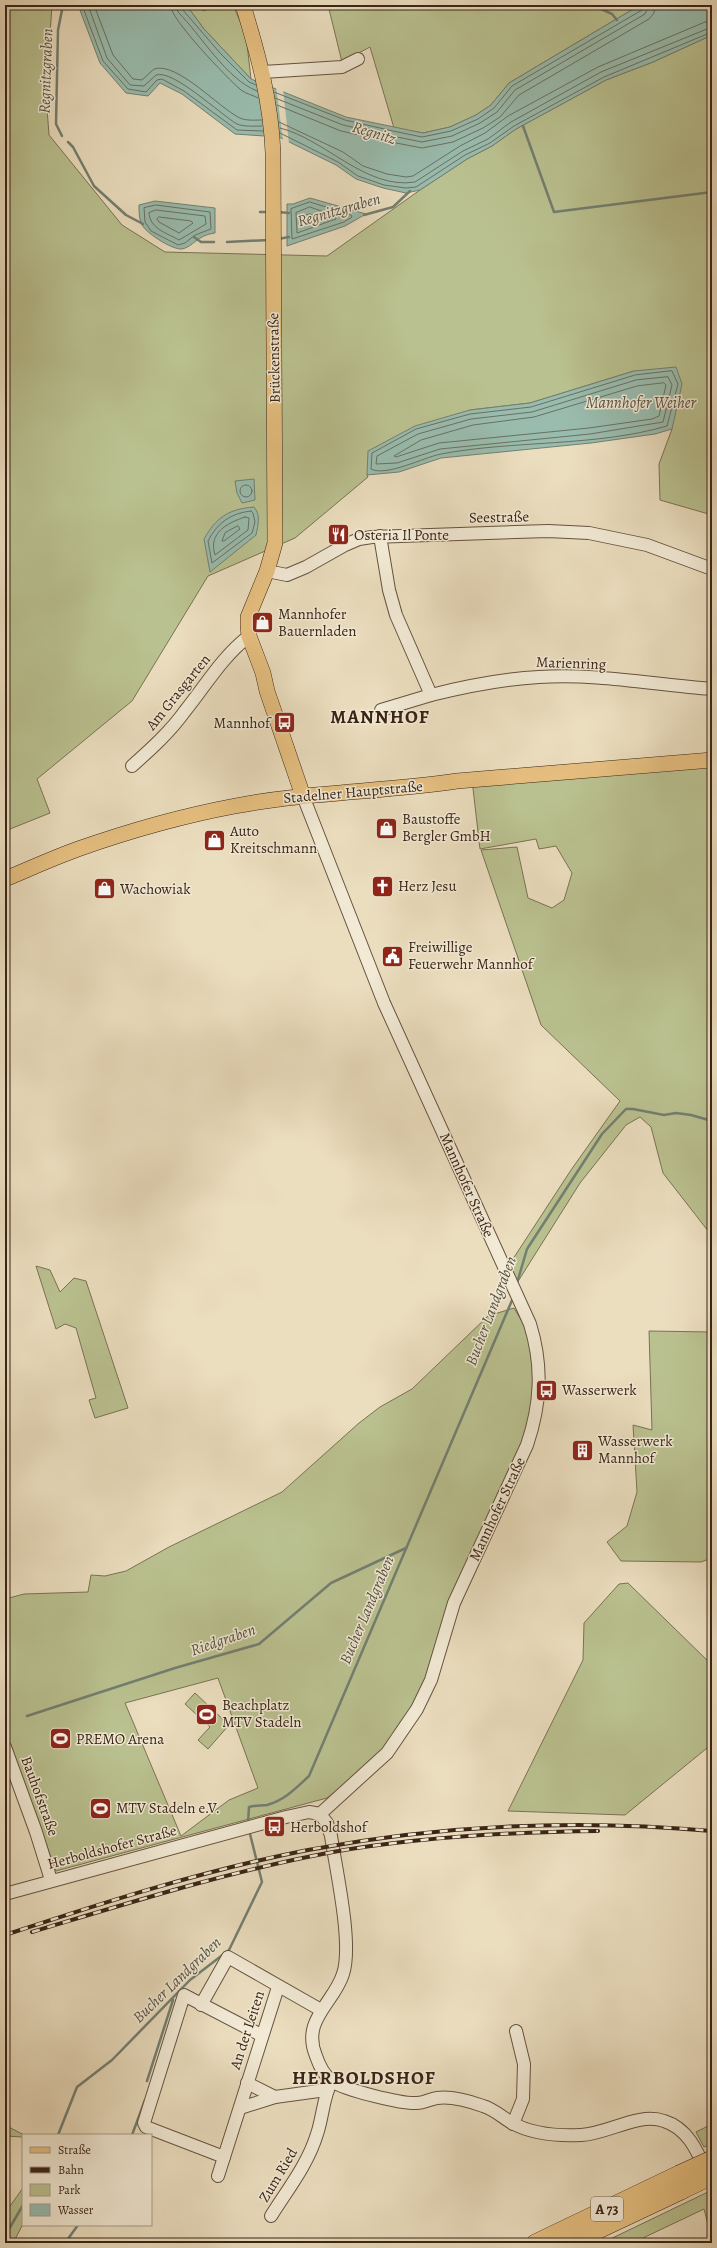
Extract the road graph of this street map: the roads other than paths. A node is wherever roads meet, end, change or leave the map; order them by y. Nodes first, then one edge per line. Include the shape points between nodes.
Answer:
1 (243, 5) edge
2 (358, 59) dead end
3 (264, 75) junction
4 (380, 536) junction
5 (712, 569) edge
6 (267, 571) junction
7 (249, 636) junction
8 (712, 689) edge
9 (431, 694) junction
10 (381, 710) dead end
11 (712, 760) edge
12 (132, 766) dead end
13 (303, 796) junction
14 (5, 879) edge
15 (5, 1747) edge
16 (320, 1814) junction
17 (51, 1880) junction
18 (5, 1894) edge
19 (278, 1987) junction
20 (200, 2005) junction
21 (321, 2010) junction
22 (516, 2031) dead end
23 (261, 2035) junction
24 (247, 2083) junction
25 (329, 2085) junction
26 (275, 2097) junction
27 (240, 2108) junction
28 (514, 2124) junction
29 (224, 2157) junction
30 (712, 2159) edge
31 (218, 2176) dead end
32 (712, 2176) edge
33 (681, 2182) junction
34 (712, 2183) edge
35 (271, 2216) dead end
36 (535, 2243) edge
37 (571, 2243) edge

1 - 3 main road
2 - 3 street via 342,68
3 - 6 main road, Brückenstraße via 273,143 275,543
4 - 5 street, Seestraße via 589,533 647,545
4 - 6 street, Seestraße via 359,539 287,575
4 - 9 street via 396,615
6 - 7 main road, Mannhofer Straße via 248,617
7 - 12 street, Am Grasgarten via 236,646 216,669 163,738
7 - 13 main road, Mannhofer Straße
8 - 9 street, Marienring via 589,677 540,676 478,684
9 - 10 street, Marienring
11 - 13 main road, Stadelner Hauptstraße
13 - 14 main road, Stadelner Hauptstraße via 235,806 136,830 78,849
13 - 16 street, Mannhofer Straße via 384,1003 522,1307 536,1343 540,1379 534,1425 527,1445 457,1596 431,1680 417,1709 387,1753
15 - 17 street, Bauhofstraße
16 - 17 street, Herboldshofer Straße via 308,1812 263,1823
16 - 21 street via 330,1832 347,1949 343,1974
17 - 18 street, Herboldshofer Straße
19 - 20 street via 228,1957
19 - 21 street
19 - 23 street, An der Leiten
20 - 23 street
20 - 29 street via 184,1995 144,2123 146,2127
21 - 25 street via 312,2033 312,2045
22 - 28 street via 524,2064 523,2099
23 - 24 street, An der Leiten
24 - 26 street, An der Leiten
24 - 27 street, An der Leiten
25 - 26 street
25 - 28 street via 410,2103 452,2098 485,2106
25 - 35 street, Zum Ried via 318,2134 306,2163
26 - 27 street
27 - 29 street, An der Leiten
28 - 34 street via 538,2132 581,2135 599,2133 641,2120 664,2121 679,2129 692,2143
29 - 31 street, An der Leiten
30 - 33 highway, A 73, bridge
32 - 33 highway, A 73, bridge
33 - 36 highway, A 73
33 - 37 highway, A 73

